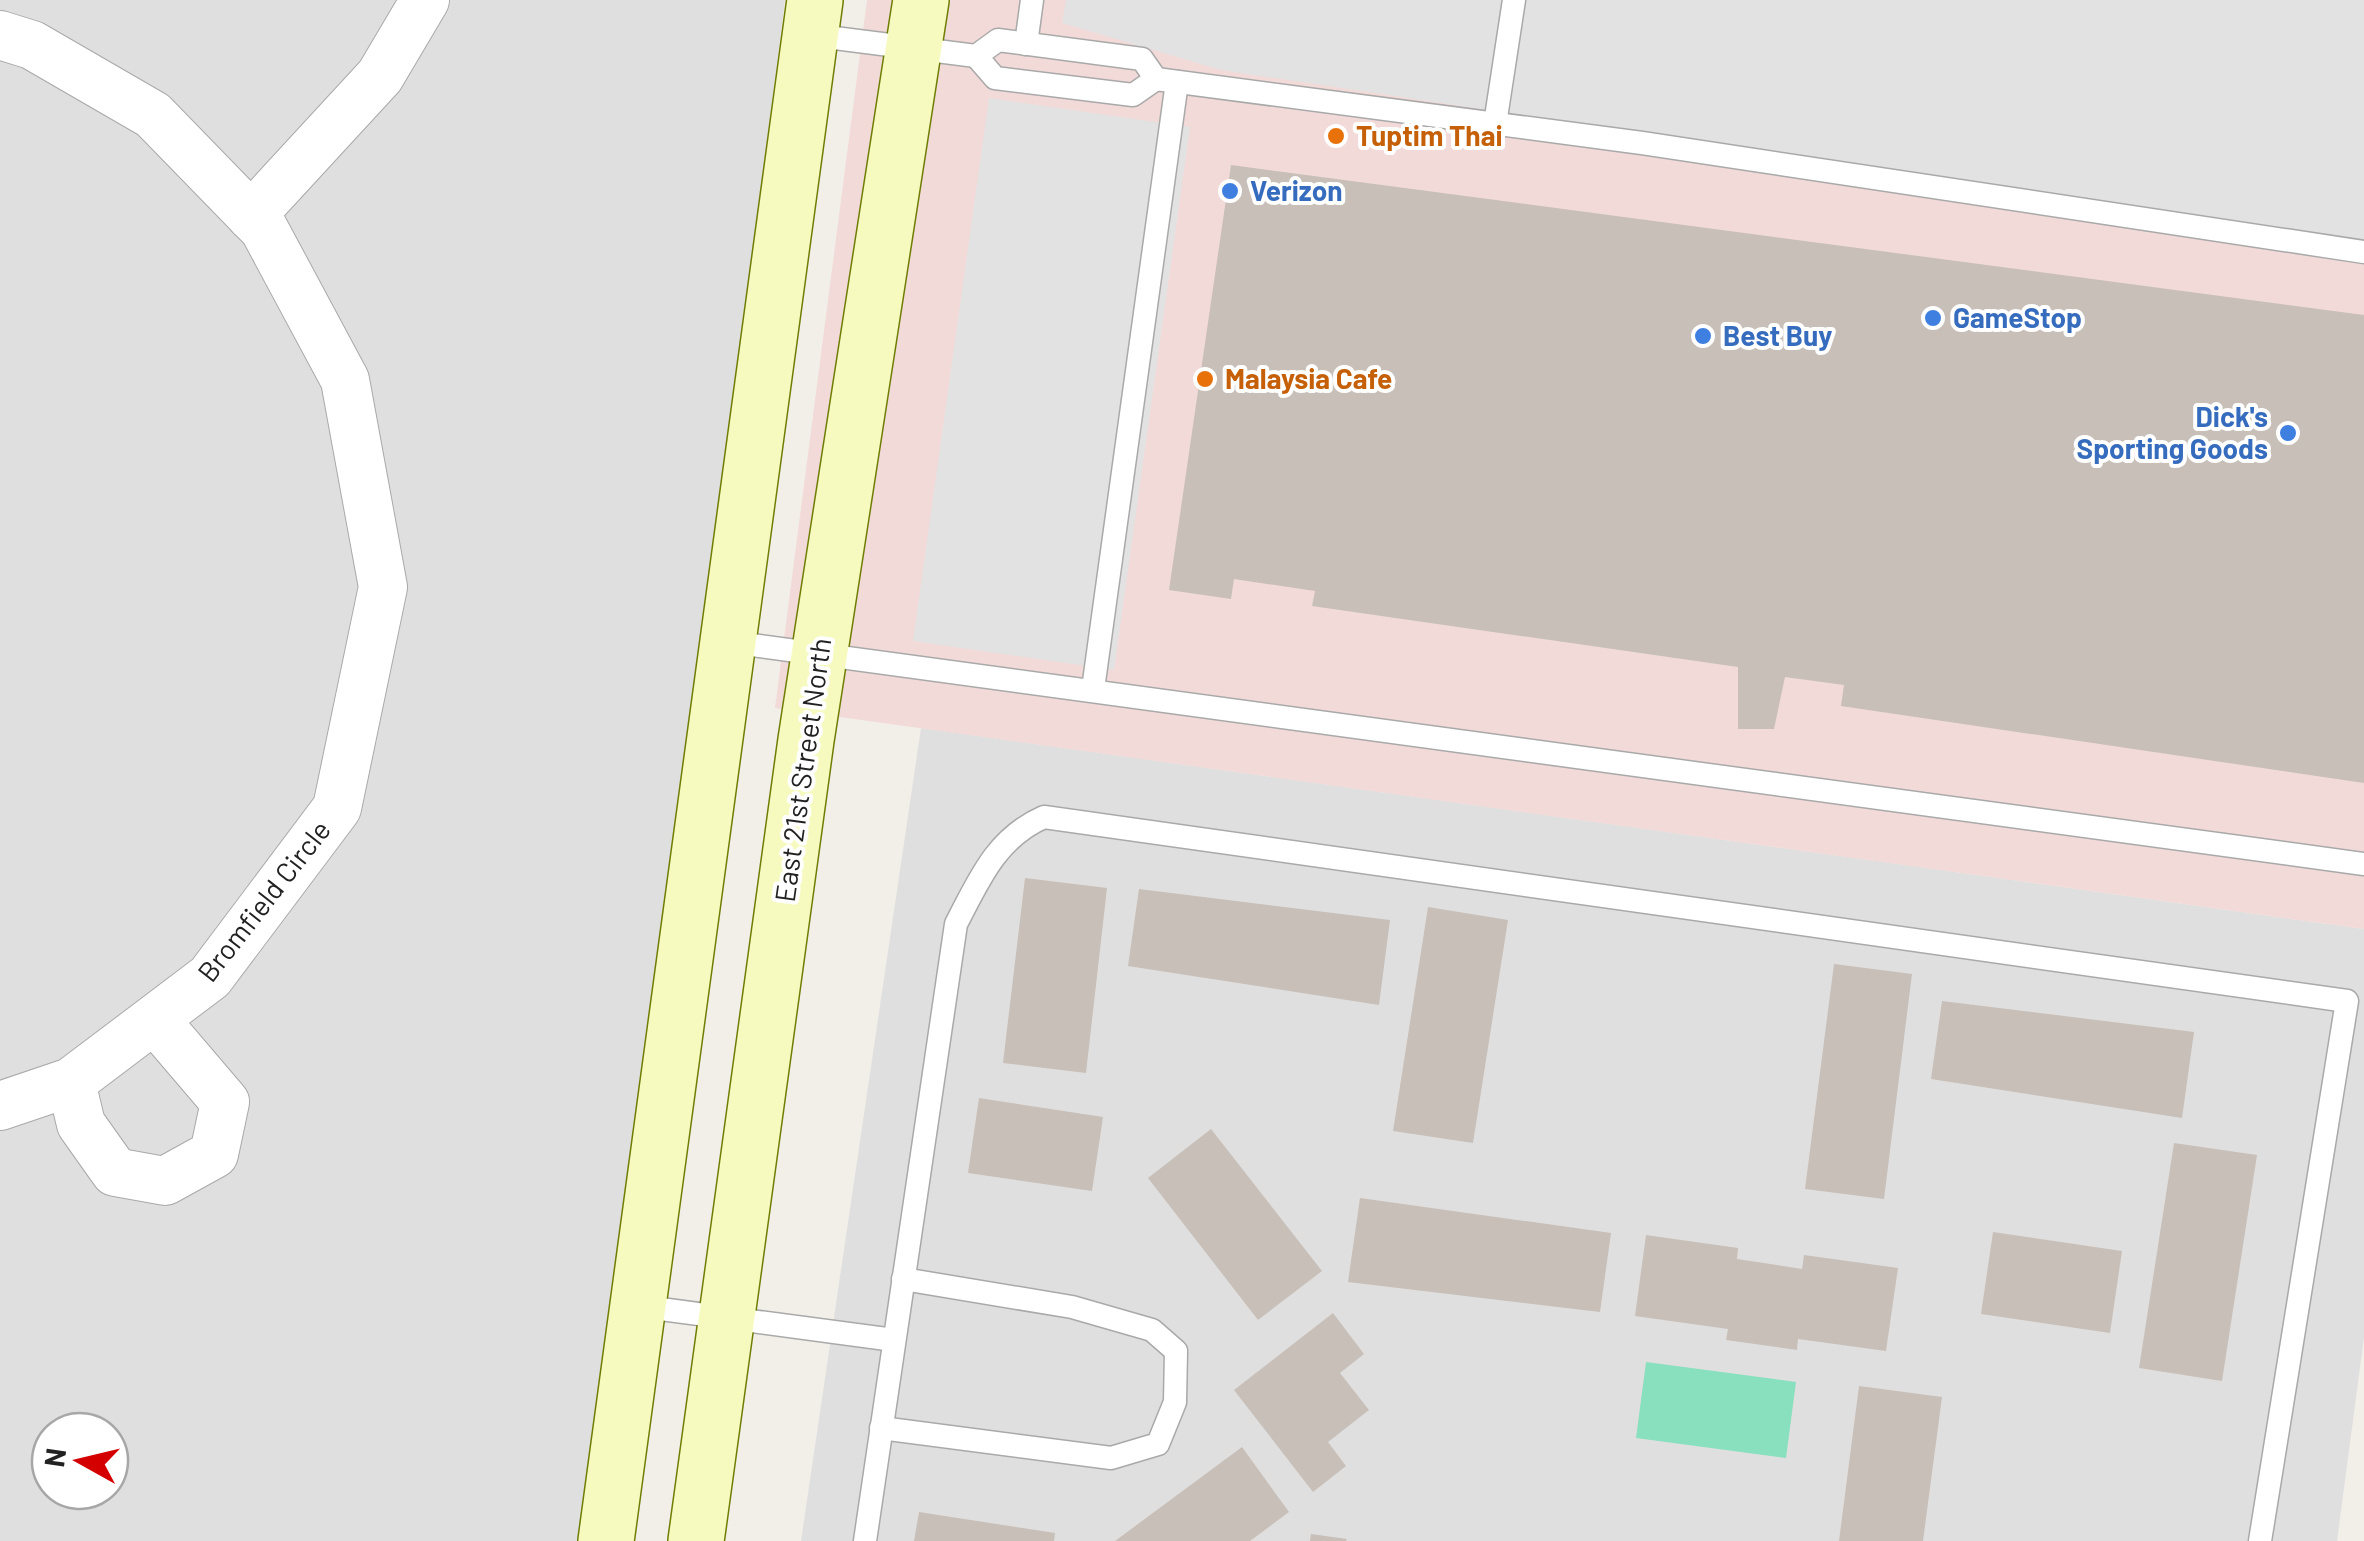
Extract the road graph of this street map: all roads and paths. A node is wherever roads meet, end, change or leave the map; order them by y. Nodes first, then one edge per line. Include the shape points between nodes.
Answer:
1 (425, 0) edge
2 (1032, 0) edge
3 (1514, 0) edge
4 (813, 18) edge
5 (917, 25) edge
6 (0, 35) edge
7 (1026, 44) junction
8 (976, 56) junction
9 (1166, 80) junction
10 (1495, 124) junction
11 (252, 216) junction
12 (2364, 252) edge
13 (730, 642) junction
14 (820, 655) junction
15 (1092, 689) junction
16 (2364, 864) edge
17 (155, 1020) junction
18 (71, 1082) junction
19 (0, 1106) edge
20 (903, 1279) junction
21 (638, 1306) junction
22 (726, 1318) junction
23 (894, 1340) junction
24 (882, 1428) junction
25 (606, 1541) edge
26 (696, 1541) edge
27 (865, 1541) edge
28 (2260, 1541) edge

1 - 11 street via 380,76
2 - 7 lane
3 - 10 lane
4 - 5 lane
4 - 13 main road
5 - 8 lane
5 - 14 main road, East 21st Street North
6 - 11 street, Bromfield Circle via 32,45 153,115
7 - 8 lane via 998,40
7 - 9 lane via 1142,60
8 - 9 lane via 995,78 1134,96
9 - 10 lane
9 - 15 lane
10 - 12 lane
11 - 17 street, Bromfield Circle via 345,380 382,587 337,808 210,976
13 - 14 lane
13 - 21 main road
14 - 15 lane
14 - 22 main road, East 21st Street North
15 - 16 lane
17 - 18 street, Bromfield Circle
17 - 18 street via 225,1102 214,1154 165,1181 115,1172 81,1124
18 - 19 street, Bromfield Circle
20 - 23 lane
20 - 24 lane via 1072,1307 1152,1330 1176,1352 1175,1402 1158,1444 1111,1458
20 - 28 lane via 956,924 990,860 1018,829 1044,817 2347,1000
21 - 22 lane
21 - 25 main road
22 - 23 lane
22 - 26 main road, East 21st Street North
23 - 24 lane
24 - 27 lane

